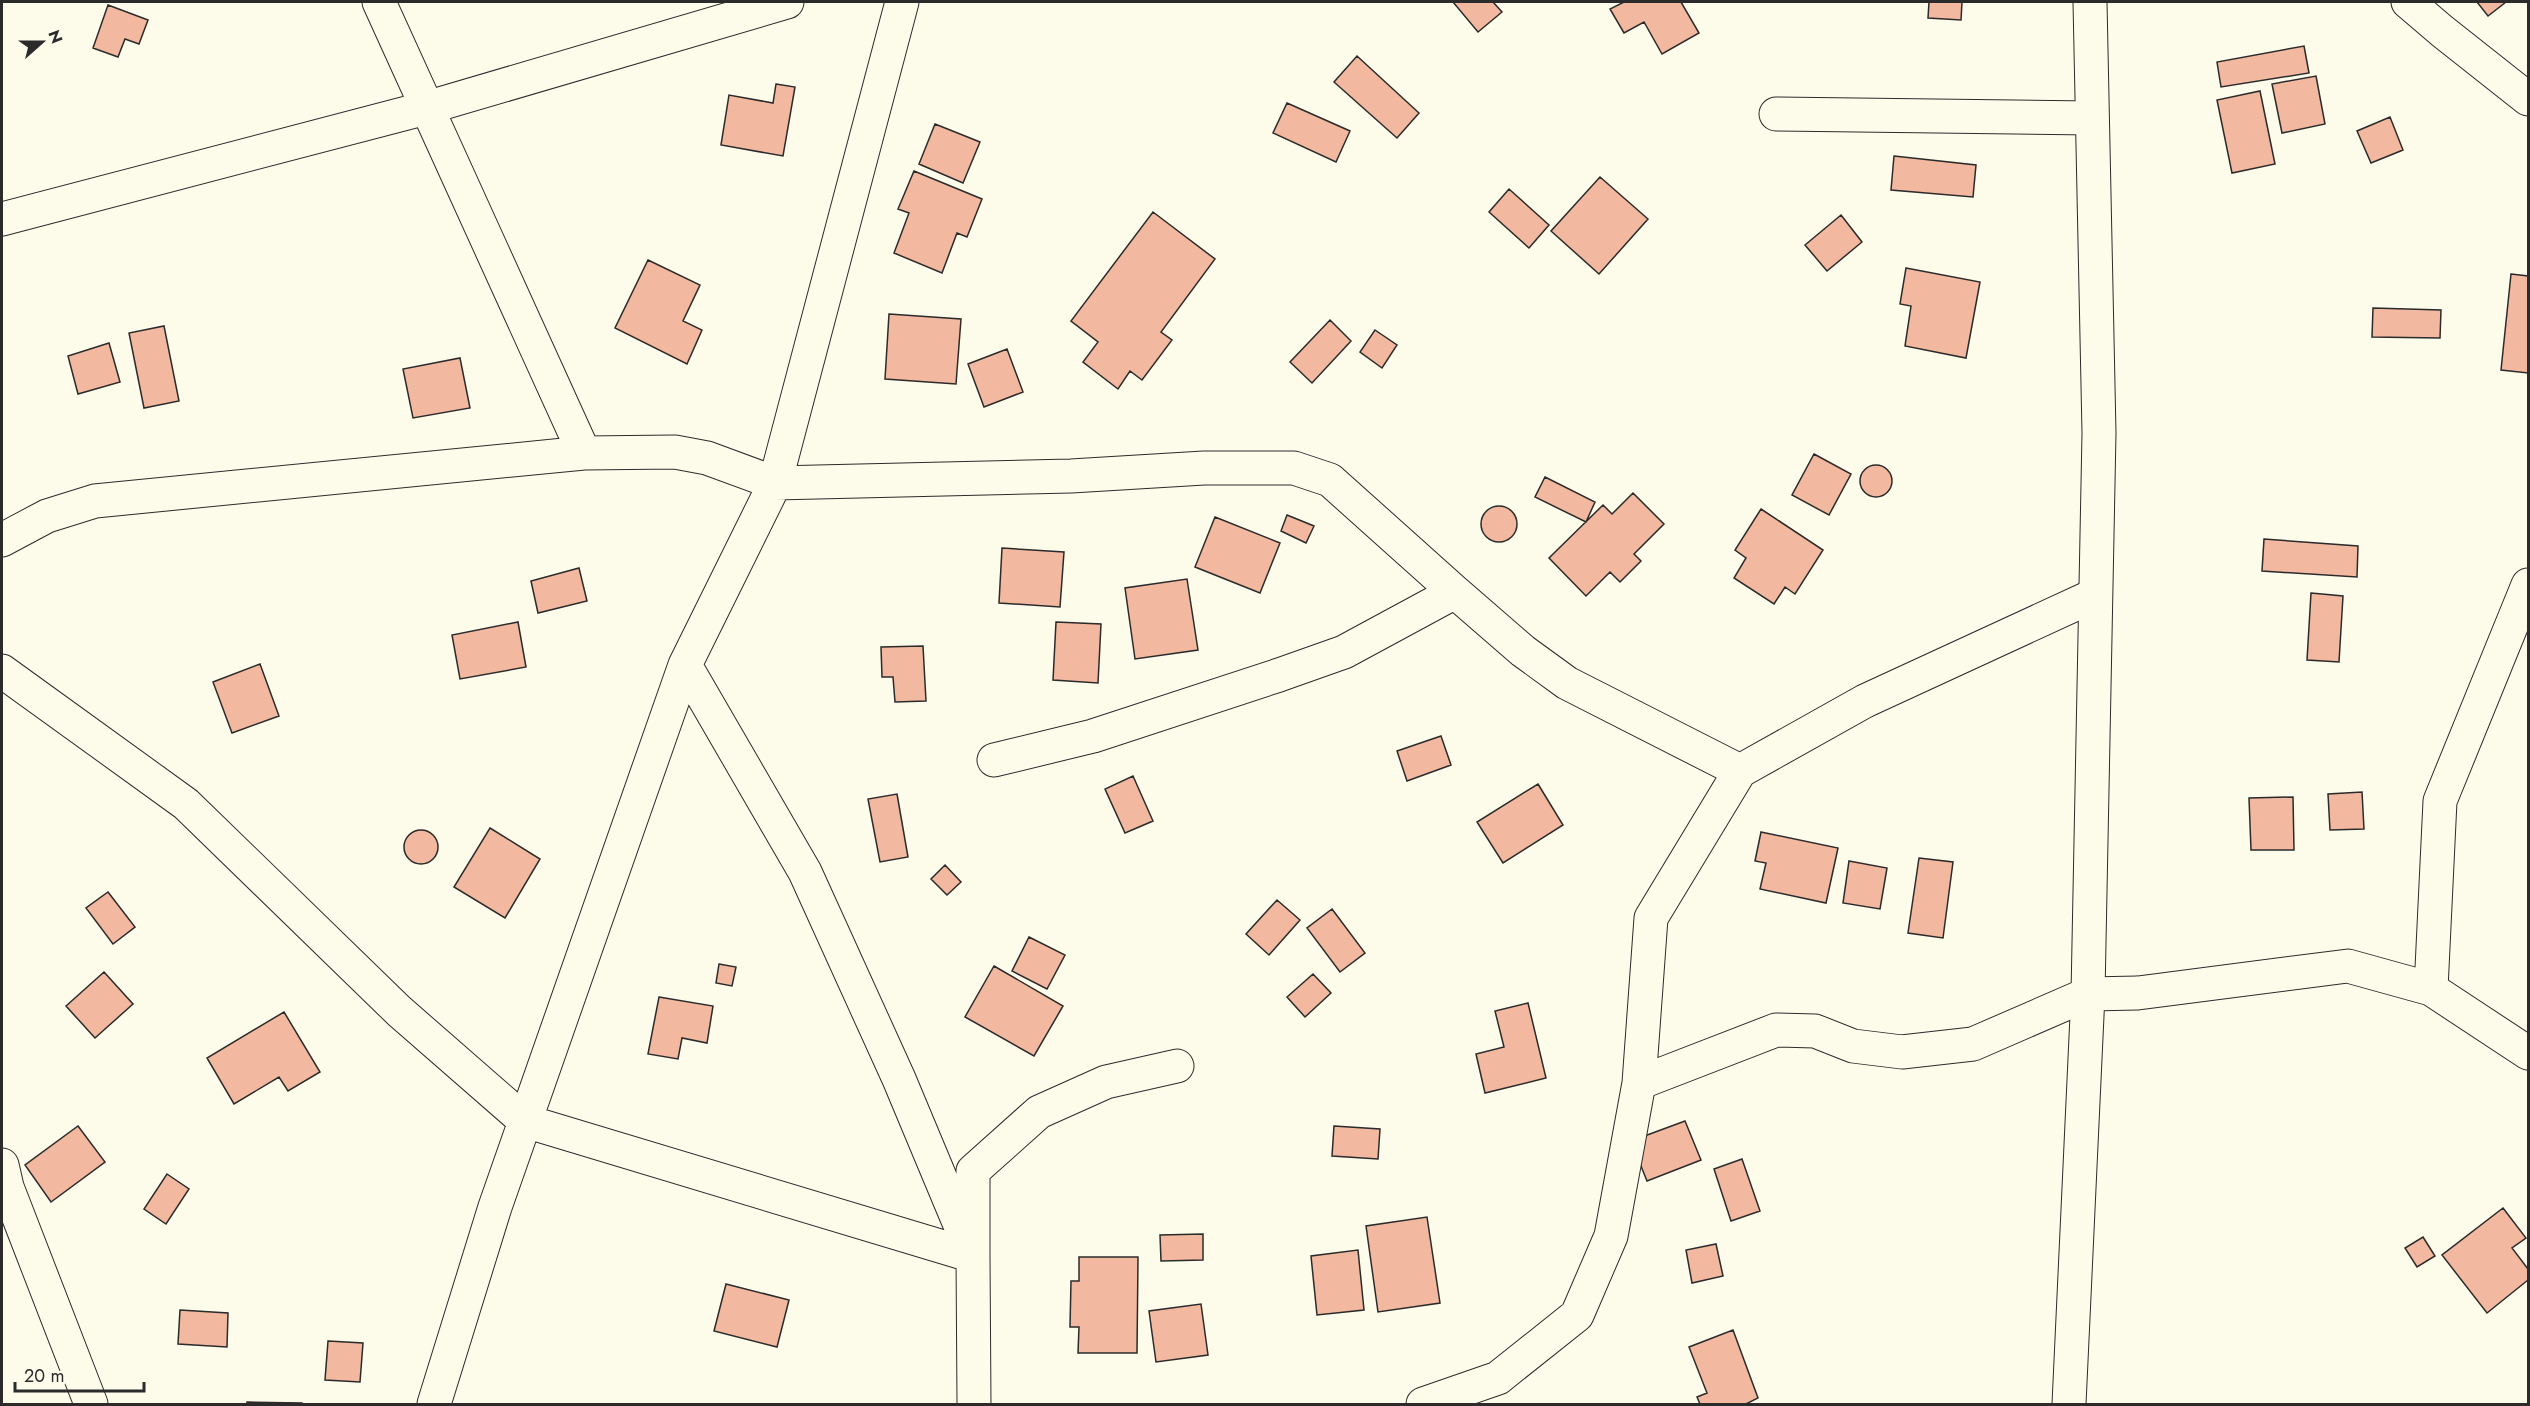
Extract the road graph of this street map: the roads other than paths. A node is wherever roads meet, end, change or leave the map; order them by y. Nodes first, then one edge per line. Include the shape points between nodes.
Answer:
1 (380, 2) edge
2 (787, 2) edge
3 (902, 2) edge
4 (2090, 2) edge
5 (2408, 2) edge
6 (2529, 99) edge
7 (426, 108) junction
8 (1776, 114) dead end
9 (2092, 118) junction
10 (2, 219) edge
11 (584, 453) junction
12 (775, 483) junction
13 (2, 540) edge
14 (2529, 585) edge
15 (1455, 592) junction
16 (2095, 595) junction
17 (685, 665) junction
18 (2, 671) edge
19 (994, 760) dead end
20 (1740, 771) junction
21 (2431, 989) junction
22 (2088, 994) junction
23 (2529, 1053) edge
24 (1177, 1066) dead end
25 (1639, 1083) junction
26 (525, 1121) junction
27 (2, 1165) edge
28 (973, 1256) junction
29 (91, 1404) edge
30 (434, 1404) edge
31 (974, 1404) edge
32 (1423, 1404) edge
33 (2068, 1404) edge

1 - 7 street
2 - 7 street
3 - 12 street
4 - 9 street
5 - 6 street
7 - 10 street
7 - 11 street
8 - 9 street
9 - 16 street via 2099,433
11 - 12 street via 675,452 708,458
11 - 13 street via 95,501 47,516
12 - 15 street via 1294,468 1330,480
12 - 17 street
14 - 21 street via 2440,801
15 - 19 street via 1344,652 1312,664 1093,736
15 - 20 street via 1567,683
16 - 20 street via 1865,701
16 - 22 street
17 - 26 street
17 - 28 street via 805,872
18 - 26 street via 186,804 399,1011
20 - 25 street via 1651,918
21 - 22 street via 2348,966 2138,993
21 - 23 street
22 - 25 street via 1973,1044 1902,1052 1853,1046 1815,1031 1776,1030
22 - 33 street
24 - 28 street via 1106,1082 1039,1112 973,1171
25 - 32 street via 1611,1236 1577,1315 1498,1378
26 - 28 street
26 - 30 street
27 - 29 street
28 - 31 street

